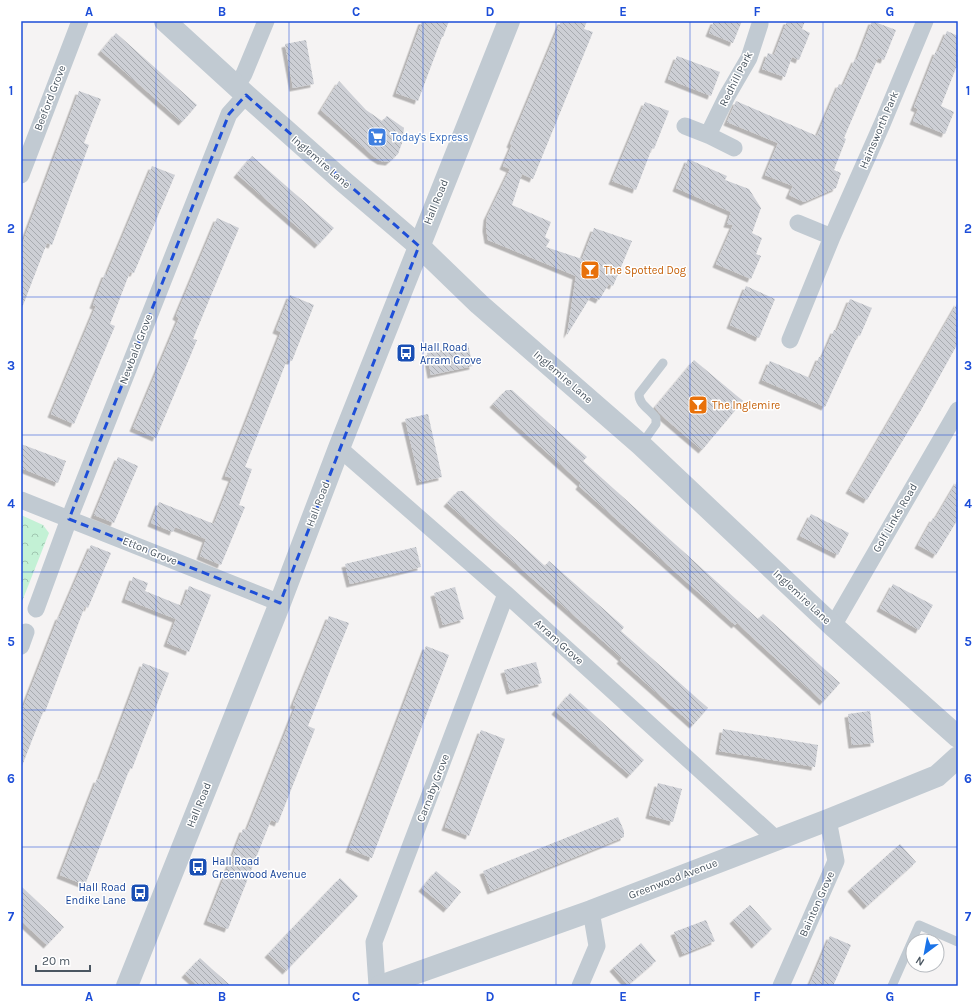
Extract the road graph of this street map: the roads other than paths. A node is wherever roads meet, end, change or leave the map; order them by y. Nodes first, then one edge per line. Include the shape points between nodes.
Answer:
1 (80, 21) edge
2 (165, 21) edge
3 (266, 21) edge
4 (509, 21) edge
5 (760, 21) edge
6 (925, 21) edge
7 (241, 91) junction
8 (685, 126) dead end
9 (708, 135) junction
10 (734, 148) dead end
11 (21, 175) edge
12 (798, 223) dead end
13 (832, 237) junction
14 (419, 246) junction
15 (790, 340) dead end
16 (663, 363) dead end
17 (958, 410) edge
18 (641, 445) junction
19 (339, 448) junction
20 (21, 500) edge
21 (70, 519) junction
22 (506, 594) junction
23 (280, 603) junction
24 (36, 609) dead end
25 (833, 626) junction
26 (958, 737) edge
27 (958, 758) edge
28 (828, 820) junction
29 (776, 839) junction
30 (591, 911) junction
31 (958, 942) edge
32 (126, 986) edge
33 (377, 986) edge
34 (380, 986) edge
35 (580, 986) edge
36 (781, 986) edge
37 (892, 986) edge

1 - 11 street, Beeford Grove
2 - 7 street, Inglemire Lane
3 - 7 street, Newbald Grove via 244,74
4 - 14 street, Hall Road
5 - 9 street, Redhill Park via 749,58
6 - 13 street, Hainsworth Park
7 - 14 street, Inglemire Lane
7 - 21 street, Newbald Grove via 229,114
8 - 9 street
9 - 10 street
12 - 13 street
13 - 15 street, Hainsworth Park
14 - 18 street, Inglemire Lane via 479,304
14 - 19 street, Hall Road
16 - 18 lane via 639,394 639,400 654,416 656,424
17 - 25 street, Golf Links Road
18 - 25 street, Inglemire Lane
19 - 22 street, Arram Grove
19 - 23 street, Hall Road
20 - 21 street, Etton Grove
21 - 23 street, Etton Grove
21 - 24 street, Newbald Grove
22 - 29 street, Arram Grove
22 - 33 street, Carnaby Grove via 374,942
23 - 32 street, Hall Road
25 - 26 street, Inglemire Lane
27 - 28 street, Greenwood Avenue via 938,776
28 - 29 street, Greenwood Avenue
28 - 36 street, Bainton Grove via 836,860
29 - 30 street, Greenwood Avenue
30 - 34 street, Greenwood Avenue
30 - 35 street via 598,946
31 - 37 lane via 919,925

